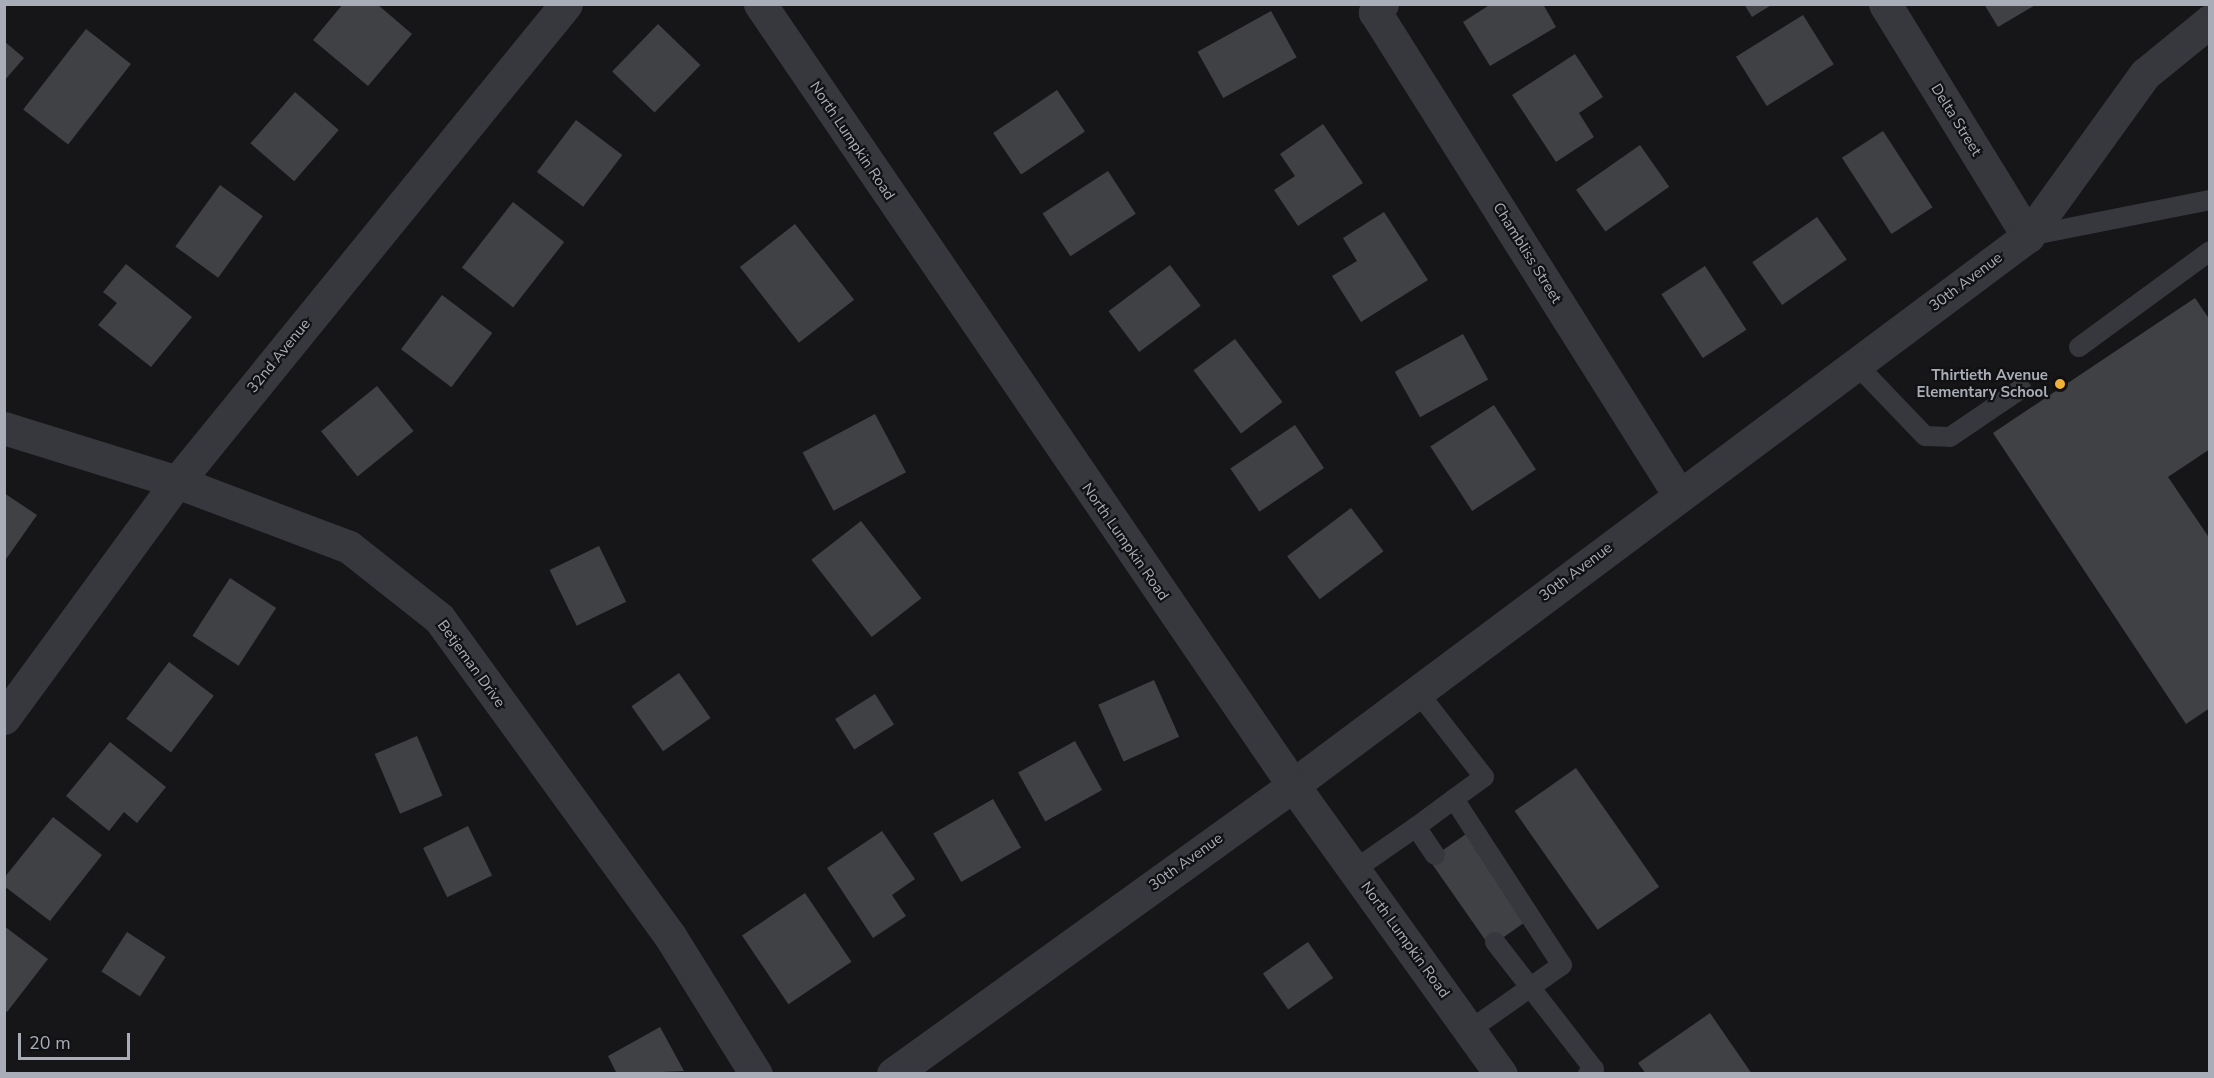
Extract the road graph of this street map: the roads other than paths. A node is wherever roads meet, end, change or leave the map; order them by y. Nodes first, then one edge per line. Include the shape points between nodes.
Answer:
1 (566, 4) edge
2 (760, 4) edge
3 (1885, 4) edge
4 (1378, 8) edge
5 (2210, 21) edge
6 (2210, 200) edge
7 (2028, 236) junction
8 (2210, 251) edge
9 (2079, 347) dead end
10 (1856, 364) junction
11 (2021, 389) dead end
12 (4, 428) edge
13 (177, 482) junction
14 (1679, 495) junction
15 (1417, 691) junction
16 (4, 717) edge
17 (1293, 784) junction
18 (1454, 799) junction
19 (1416, 827) junction
20 (1435, 855) dead end
21 (1354, 870) junction
22 (1495, 942) dead end
23 (1530, 988) junction
24 (1470, 1030) junction
25 (1594, 1072) edge
26 (756, 1074) edge
27 (893, 1074) edge
28 (1501, 1074) edge

1 - 13 street, 32nd Avenue
2 - 17 street, North Lumpkin Road
3 - 7 street, Delta Street
4 - 14 street, Chambliss Street
5 - 7 street, 30th Avenue via 2145,74
6 - 7 lane
7 - 10 street, 30th Avenue
8 - 9 lane
10 - 11 lane via 1925,436 1950,436
10 - 14 street, 30th Avenue
12 - 13 street, Betjeman Drive
13 - 16 street, 32nd Avenue
13 - 26 street, Betjeman Drive via 349,548 439,618 670,936
14 - 15 street, 30th Avenue
15 - 17 street, 30th Avenue
15 - 18 lane via 1484,777
17 - 21 street, North Lumpkin Road
17 - 27 street, 30th Avenue
18 - 19 lane
18 - 23 lane via 1562,965
19 - 20 lane
19 - 21 lane
21 - 24 street, North Lumpkin Road
22 - 23 lane
23 - 24 lane
23 - 25 lane
24 - 28 street, North Lumpkin Road

